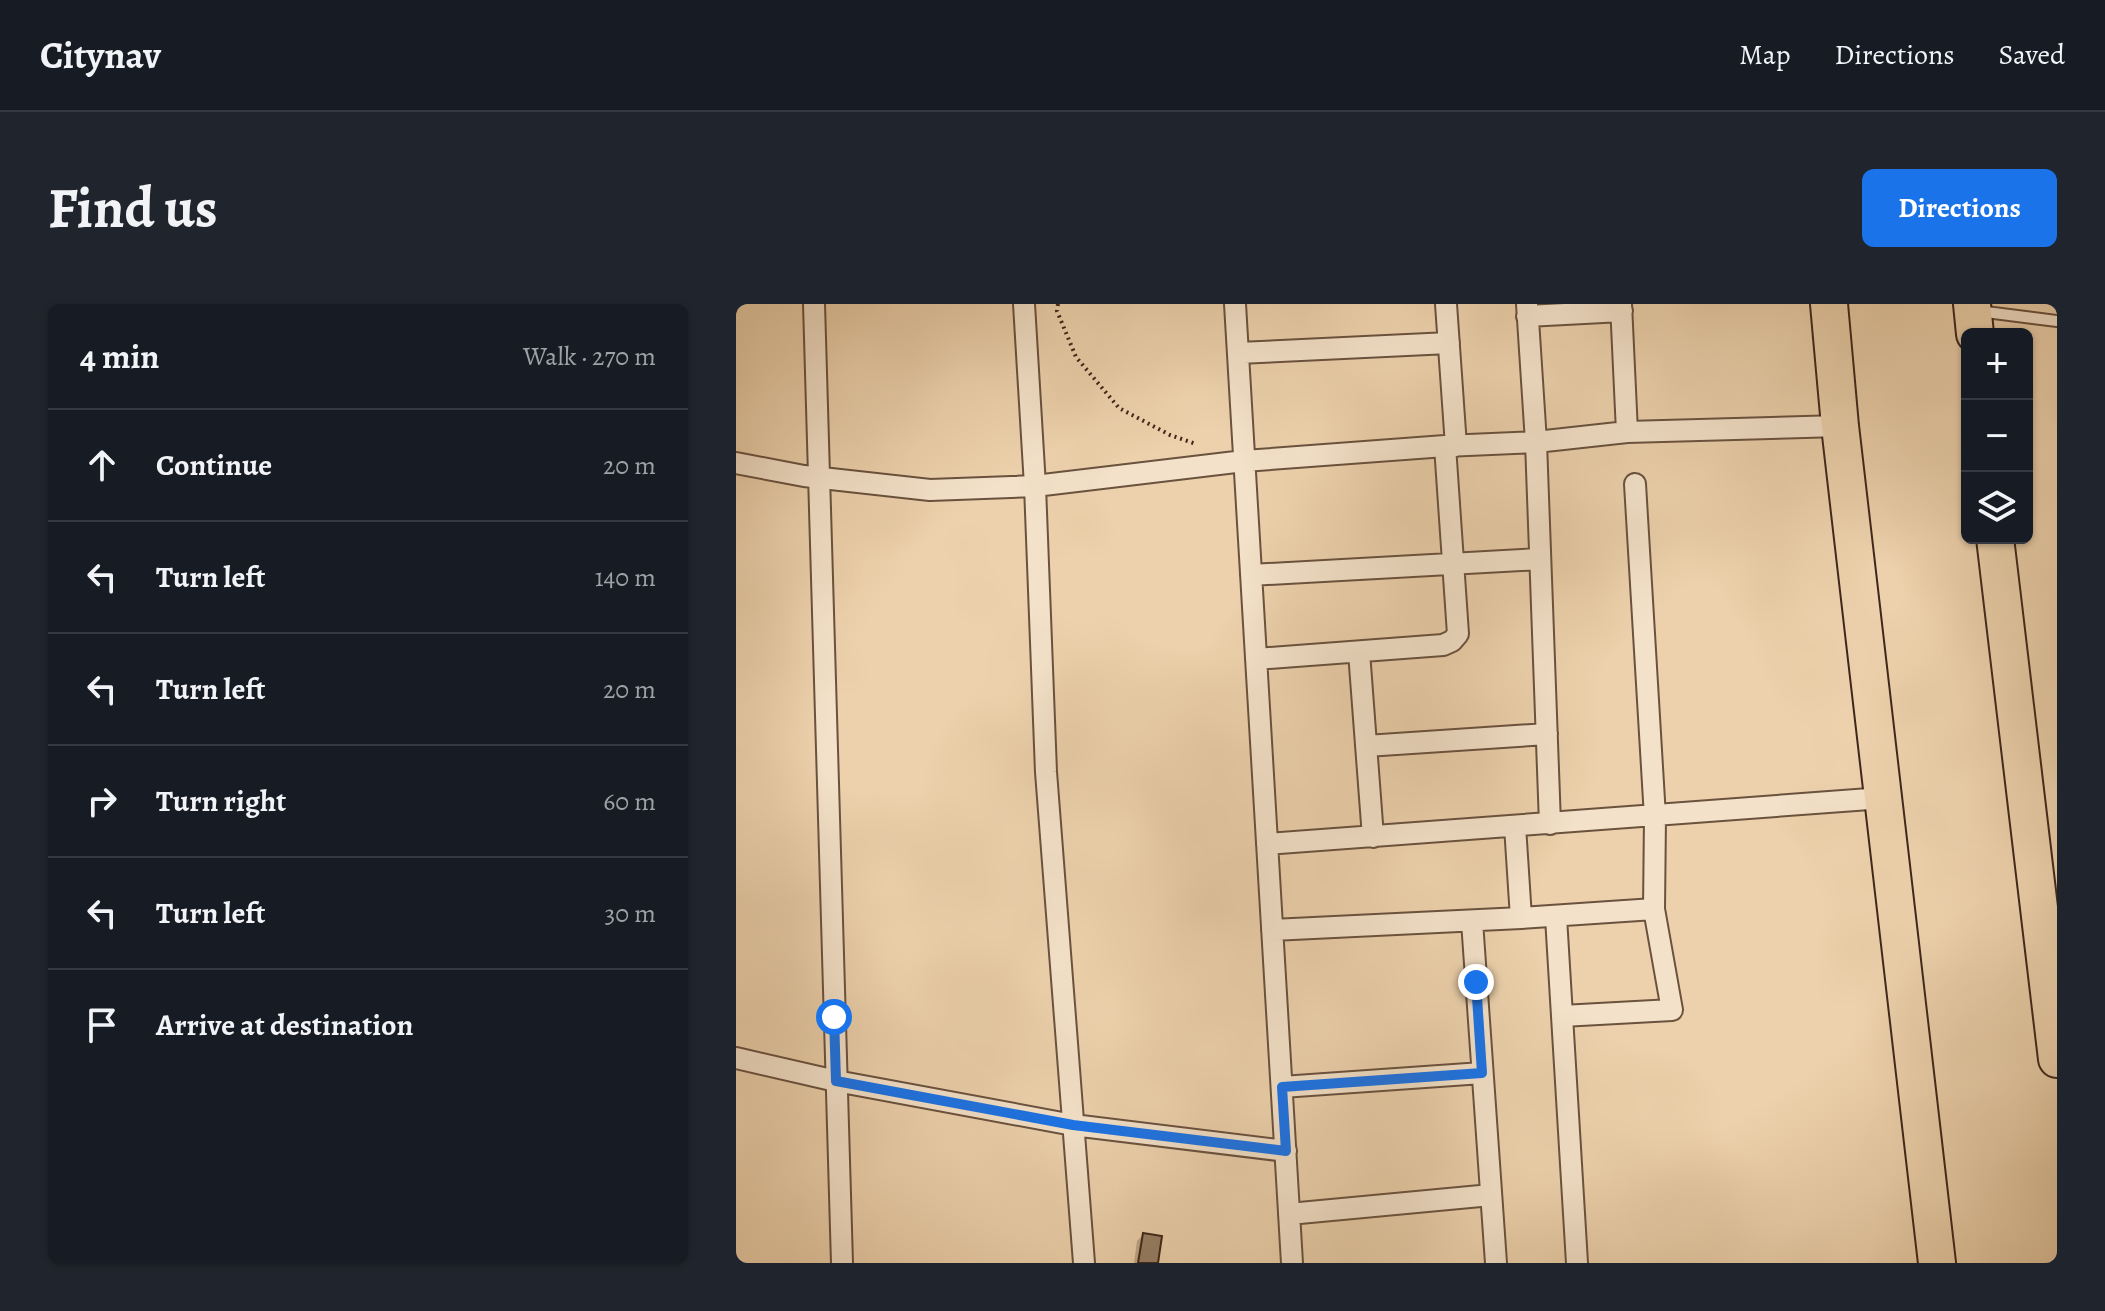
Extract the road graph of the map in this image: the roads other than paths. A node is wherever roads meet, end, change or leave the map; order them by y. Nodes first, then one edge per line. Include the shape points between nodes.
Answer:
1 (814, 304) edge
2 (1024, 304) edge
3 (1235, 304) edge
4 (1446, 304) edge
5 (1829, 304) edge
6 (1621, 307) edge
7 (1527, 310) edge
8 (1973, 316) edge
9 (2057, 321) edge
10 (1449, 343) junction
11 (1238, 353) junction
12 (1840, 426) junction
13 (1627, 432) junction
14 (1536, 442) junction
15 (1450, 446) junction
16 (1244, 461) junction
17 (736, 463) edge
18 (818, 478) junction
19 (1635, 484) dead end
20 (1035, 486) junction
21 (1996, 544) edge
22 (1540, 559) junction
23 (1453, 564) junction
24 (1251, 575) junction
25 (1359, 652) junction
26 (1256, 659) junction
27 (1547, 734) junction
28 (1366, 746) junction
29 (1883, 798) junction
30 (1655, 817) junction
31 (1550, 824) junction
32 (1515, 826) junction
33 (1373, 837) junction
34 (1267, 844) junction
35 (1654, 909) junction
36 (1556, 917) junction
37 (1521, 918) junction
38 (1472, 921) junction
39 (1272, 930) junction
40 (1562, 1016) junction
41 (736, 1058) edge
42 (2057, 1059) edge
43 (1482, 1073) junction
44 (836, 1081) junction
45 (1282, 1087) junction
46 (1073, 1125) junction
47 (1286, 1151) junction
48 (1491, 1195) junction
49 (1289, 1214) junction
50 (842, 1263) edge
51 (1084, 1263) edge
52 (1292, 1263) edge
53 (1496, 1263) edge
54 (1577, 1263) edge
55 (1937, 1263) edge

1 - 18 street
2 - 20 street
3 - 11 street
4 - 10 street
5 - 12 highway
6 - 7 street
6 - 13 street
7 - 14 street
8 - 9 lane
10 - 11 street
10 - 15 street
11 - 16 street
12 - 13 street
12 - 29 highway
13 - 14 street
14 - 15 street
14 - 22 street
15 - 16 street
15 - 23 street
16 - 20 street
16 - 24 street
17 - 18 street
18 - 20 street via 930,490
18 - 44 street
19 - 30 street
20 - 46 street via 1046,772
21 - 42 highway
22 - 23 street
22 - 27 street
23 - 24 street
23 - 25 street via 1458,634 1452,641
24 - 26 street
25 - 26 street
25 - 28 street
26 - 34 street
27 - 28 street
27 - 31 street
28 - 33 street
29 - 30 street
29 - 55 highway
30 - 31 street
30 - 35 street
31 - 32 street
32 - 33 street
32 - 37 street
33 - 34 street
34 - 39 street
35 - 36 street
35 - 40 street via 1672,1010
36 - 37 street
36 - 40 street
37 - 38 street
38 - 39 street
38 - 43 street
39 - 45 street
40 - 54 street
41 - 44 street
43 - 45 street
43 - 48 street
44 - 46 street
44 - 50 street
45 - 47 street
46 - 47 street
46 - 51 street
47 - 49 street
48 - 49 street
48 - 53 street
49 - 52 street

